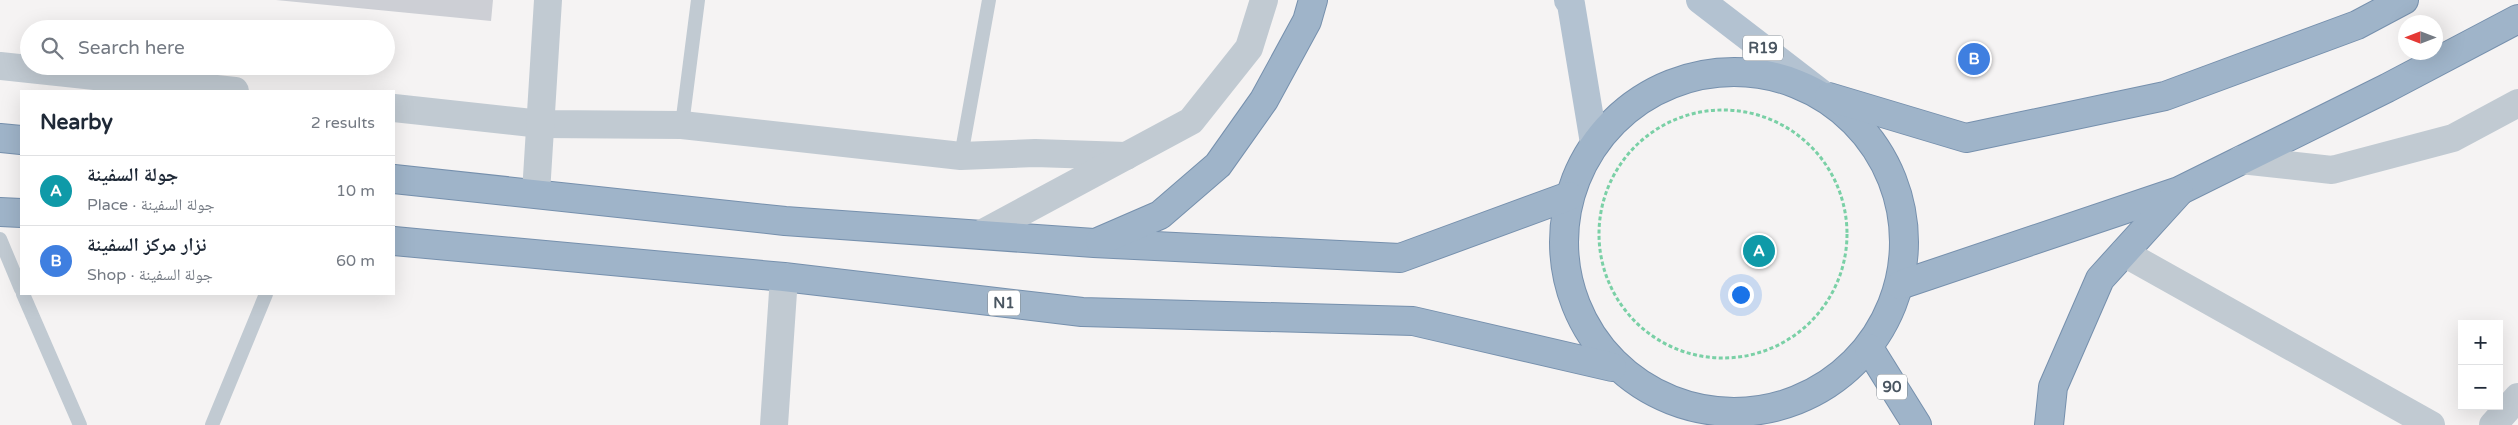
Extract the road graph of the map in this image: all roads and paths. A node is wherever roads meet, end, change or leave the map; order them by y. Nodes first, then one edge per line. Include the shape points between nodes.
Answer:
1 (548, 0) edge
2 (698, 0) edge
3 (989, 0) edge
4 (1264, 0) edge
5 (1314, 0) edge
6 (1568, 0) edge
7 (1700, 0) edge
8 (2371, 0) edge
9 (2404, 0) edge
10 (2518, 19) edge
11 (2357, 25) junction
12 (0, 66) edge
13 (20, 68) edge
14 (85, 75) edge
15 (226, 90) edge
16 (1825, 96) junction
17 (2518, 103) edge
18 (395, 108) edge
19 (541, 124) junction
20 (682, 125) junction
21 (0, 138) edge
22 (20, 140) edge
23 (1594, 143) junction
24 (961, 156) junction
25 (1126, 156) junction
26 (2241, 160) junction
27 (395, 178) edge
28 (2179, 191) junction
29 (536, 193) junction
30 (1570, 196) junction
31 (0, 212) edge
32 (20, 213) edge
33 (981, 234) junction
34 (0, 239) edge
35 (395, 241) edge
36 (1094, 243) junction
37 (2124, 253) junction
38 (1601, 260) joint
39 (784, 277) junction
40 (1900, 285) junction
41 (20, 287) edge
42 (23, 295) edge
43 (266, 295) edge
44 (1869, 348) junction
45 (1612, 367) junction
46 (2518, 397) edge
47 (1674, 399) junction
48 (80, 425) edge
49 (212, 425) edge
50 (774, 425) edge
51 (1716, 425) edge
52 (1917, 425) edge
53 (2049, 425) edge
54 (2431, 425) edge
55 (2493, 425) edge

1 - 19 street
2 - 20 lane
3 - 24 lane
4 - 25 street via 1249,48 1191,121
5 - 36 highway via 1264,100 1218,165 1160,215
6 - 23 main road
7 - 16 main road, R19
8 - 11 street
9 - 11 highway
10 - 26 highway
11 - 16 highway via 2165,96 1966,138
12 - 13 street
14 - 15 street
16 - 23 highway via 1765,72 1700,73 1640,98
16 - 40 highway via 1876,146 1903,212
17 - 26 street via 2453,138 2332,170
18 - 19 street
19 - 20 street
19 - 29 street
20 - 24 street
21 - 22 highway
23 - 30 highway
24 - 25 street
25 - 33 street
26 - 28 highway
27 - 29 highway
28 - 37 highway
28 - 40 highway
29 - 33 highway via 785,221
30 - 36 highway via 1400,258
30 - 45 highway via 1564,254 1577,310
31 - 32 highway
33 - 36 highway
34 - 41 lane
35 - 39 highway, N1
37 - 53 highway via 2100,279 2053,387
37 - 54 street
38 - 38 path via 1620,305 1655,340 1700,358 1749,357 1794,338 1828,303 1846,258 1846,208 1827,163 1791,129 1746,110 1698,111 1652,130 1618,165 1600,211
39 - 45 highway, N1 via 1082,312 1413,321
39 - 50 street
40 - 44 highway
42 - 48 lane
43 - 49 lane
44 - 47 highway via 1829,385 1779,408 1726,414
44 - 52 highway, 90
45 - 47 highway
46 - 55 street
47 - 51 highway

